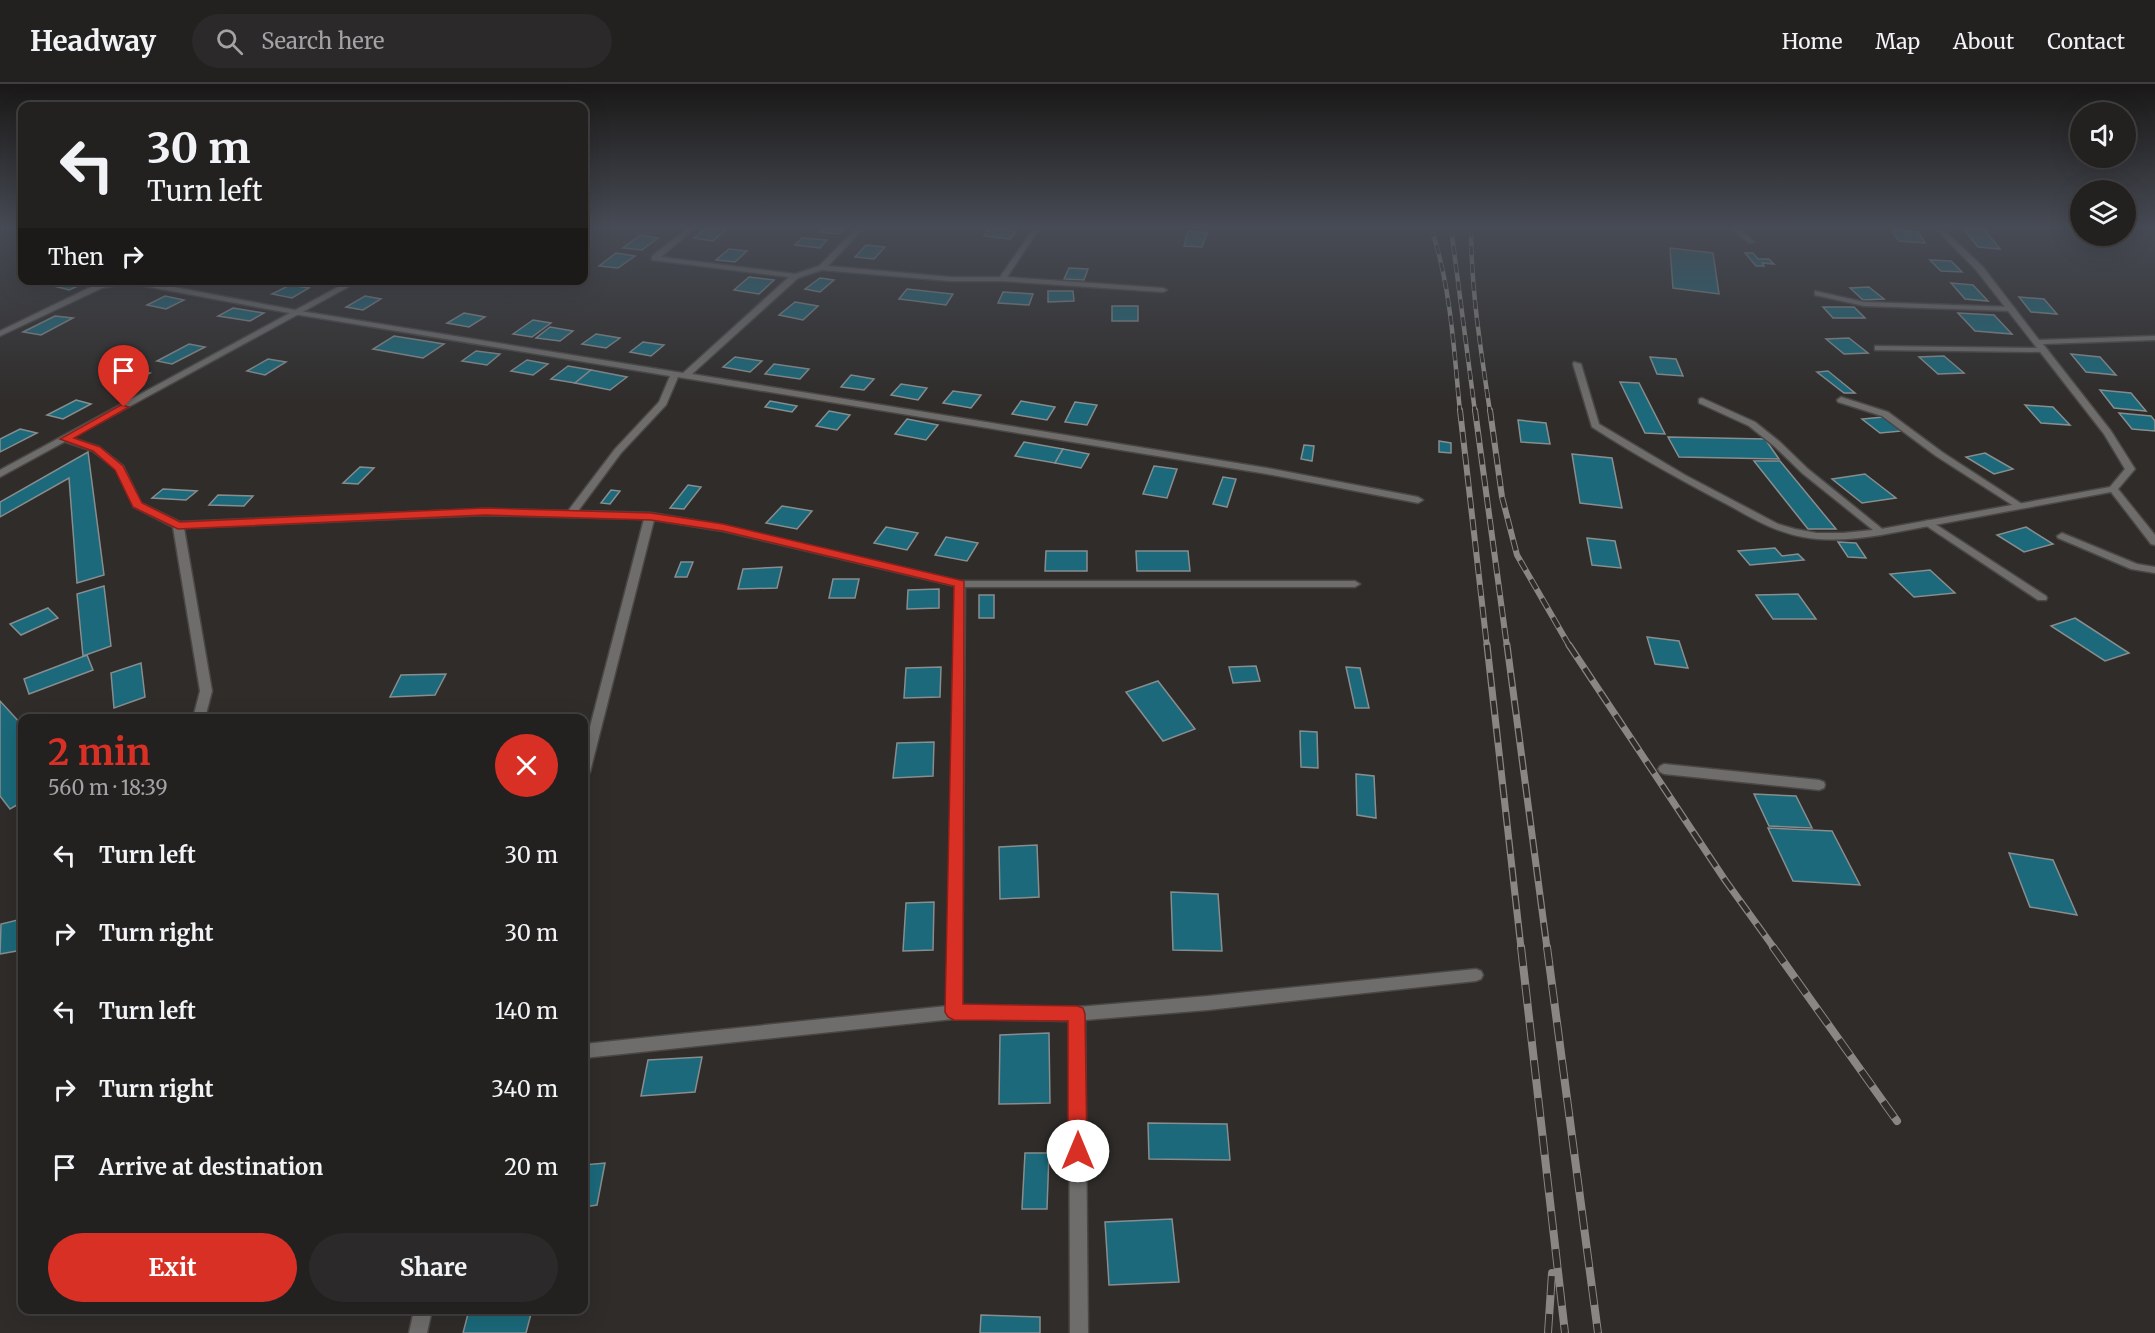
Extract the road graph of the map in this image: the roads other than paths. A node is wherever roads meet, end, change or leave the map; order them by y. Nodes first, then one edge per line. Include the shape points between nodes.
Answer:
1 (99, 286) edge
2 (156, 286) edge
3 (347, 286) edge
4 (784, 286) edge
5 (1109, 286) edge
6 (1994, 286) edge
7 (1163, 290) dead end
8 (1818, 293) dead end
9 (2012, 309) junction
10 (300, 313) junction
11 (0, 334) edge
12 (2155, 338) edge
13 (2038, 342) junction
14 (1878, 348) dead end
15 (2044, 351) junction
16 (1578, 364) dead end
17 (676, 373) junction
18 (686, 375) junction
19 (1841, 400) dead end
20 (1702, 401) dead end
21 (66, 439) junction
22 (0, 474) edge
23 (2113, 489) junction
24 (1418, 500) dead end
25 (2020, 506) junction
26 (572, 512) junction
27 (650, 516) junction
28 (1929, 523) junction
29 (178, 525) junction
30 (1881, 532) junction
31 (2062, 536) dead end
32 (2155, 542) edge
33 (2155, 570) edge
34 (960, 584) junction
35 (1356, 584) dead end
36 (2042, 598) dead end
37 (200, 714) edge
38 (588, 756) edge
39 (1664, 769) dead end
40 (1819, 784) dead end
41 (1476, 975) dead end
42 (954, 1012) junction
43 (1077, 1014) junction
44 (588, 1051) edge
45 (422, 1314) edge
46 (418, 1333) edge
47 (1079, 1333) edge

1 - 11 street
2 - 10 street
3 - 10 street
4 - 18 street
5 - 7 street
6 - 9 street
8 - 9 street via 1864,304
9 - 13 street
10 - 17 street
10 - 21 street
12 - 13 street
13 - 15 street
14 - 15 street
15 - 23 street via 2108,433 2130,469
16 - 30 street via 1595,425 1706,491 1781,528 1821,536
17 - 18 street
17 - 26 street via 663,403 618,452
18 - 24 street via 1267,471
19 - 25 street via 1885,414
20 - 30 street via 1752,424
21 - 22 street
21 - 29 street via 96,449 120,468 137,505
23 - 25 street
23 - 32 street
25 - 28 street
26 - 27 street
26 - 29 street
27 - 34 street via 723,528
27 - 38 street
28 - 30 street
28 - 36 street
29 - 37 street via 206,691
31 - 33 street via 2135,567
34 - 35 street
34 - 42 street
39 - 40 street
41 - 43 street
42 - 43 street
42 - 44 street
43 - 47 street
45 - 46 street

